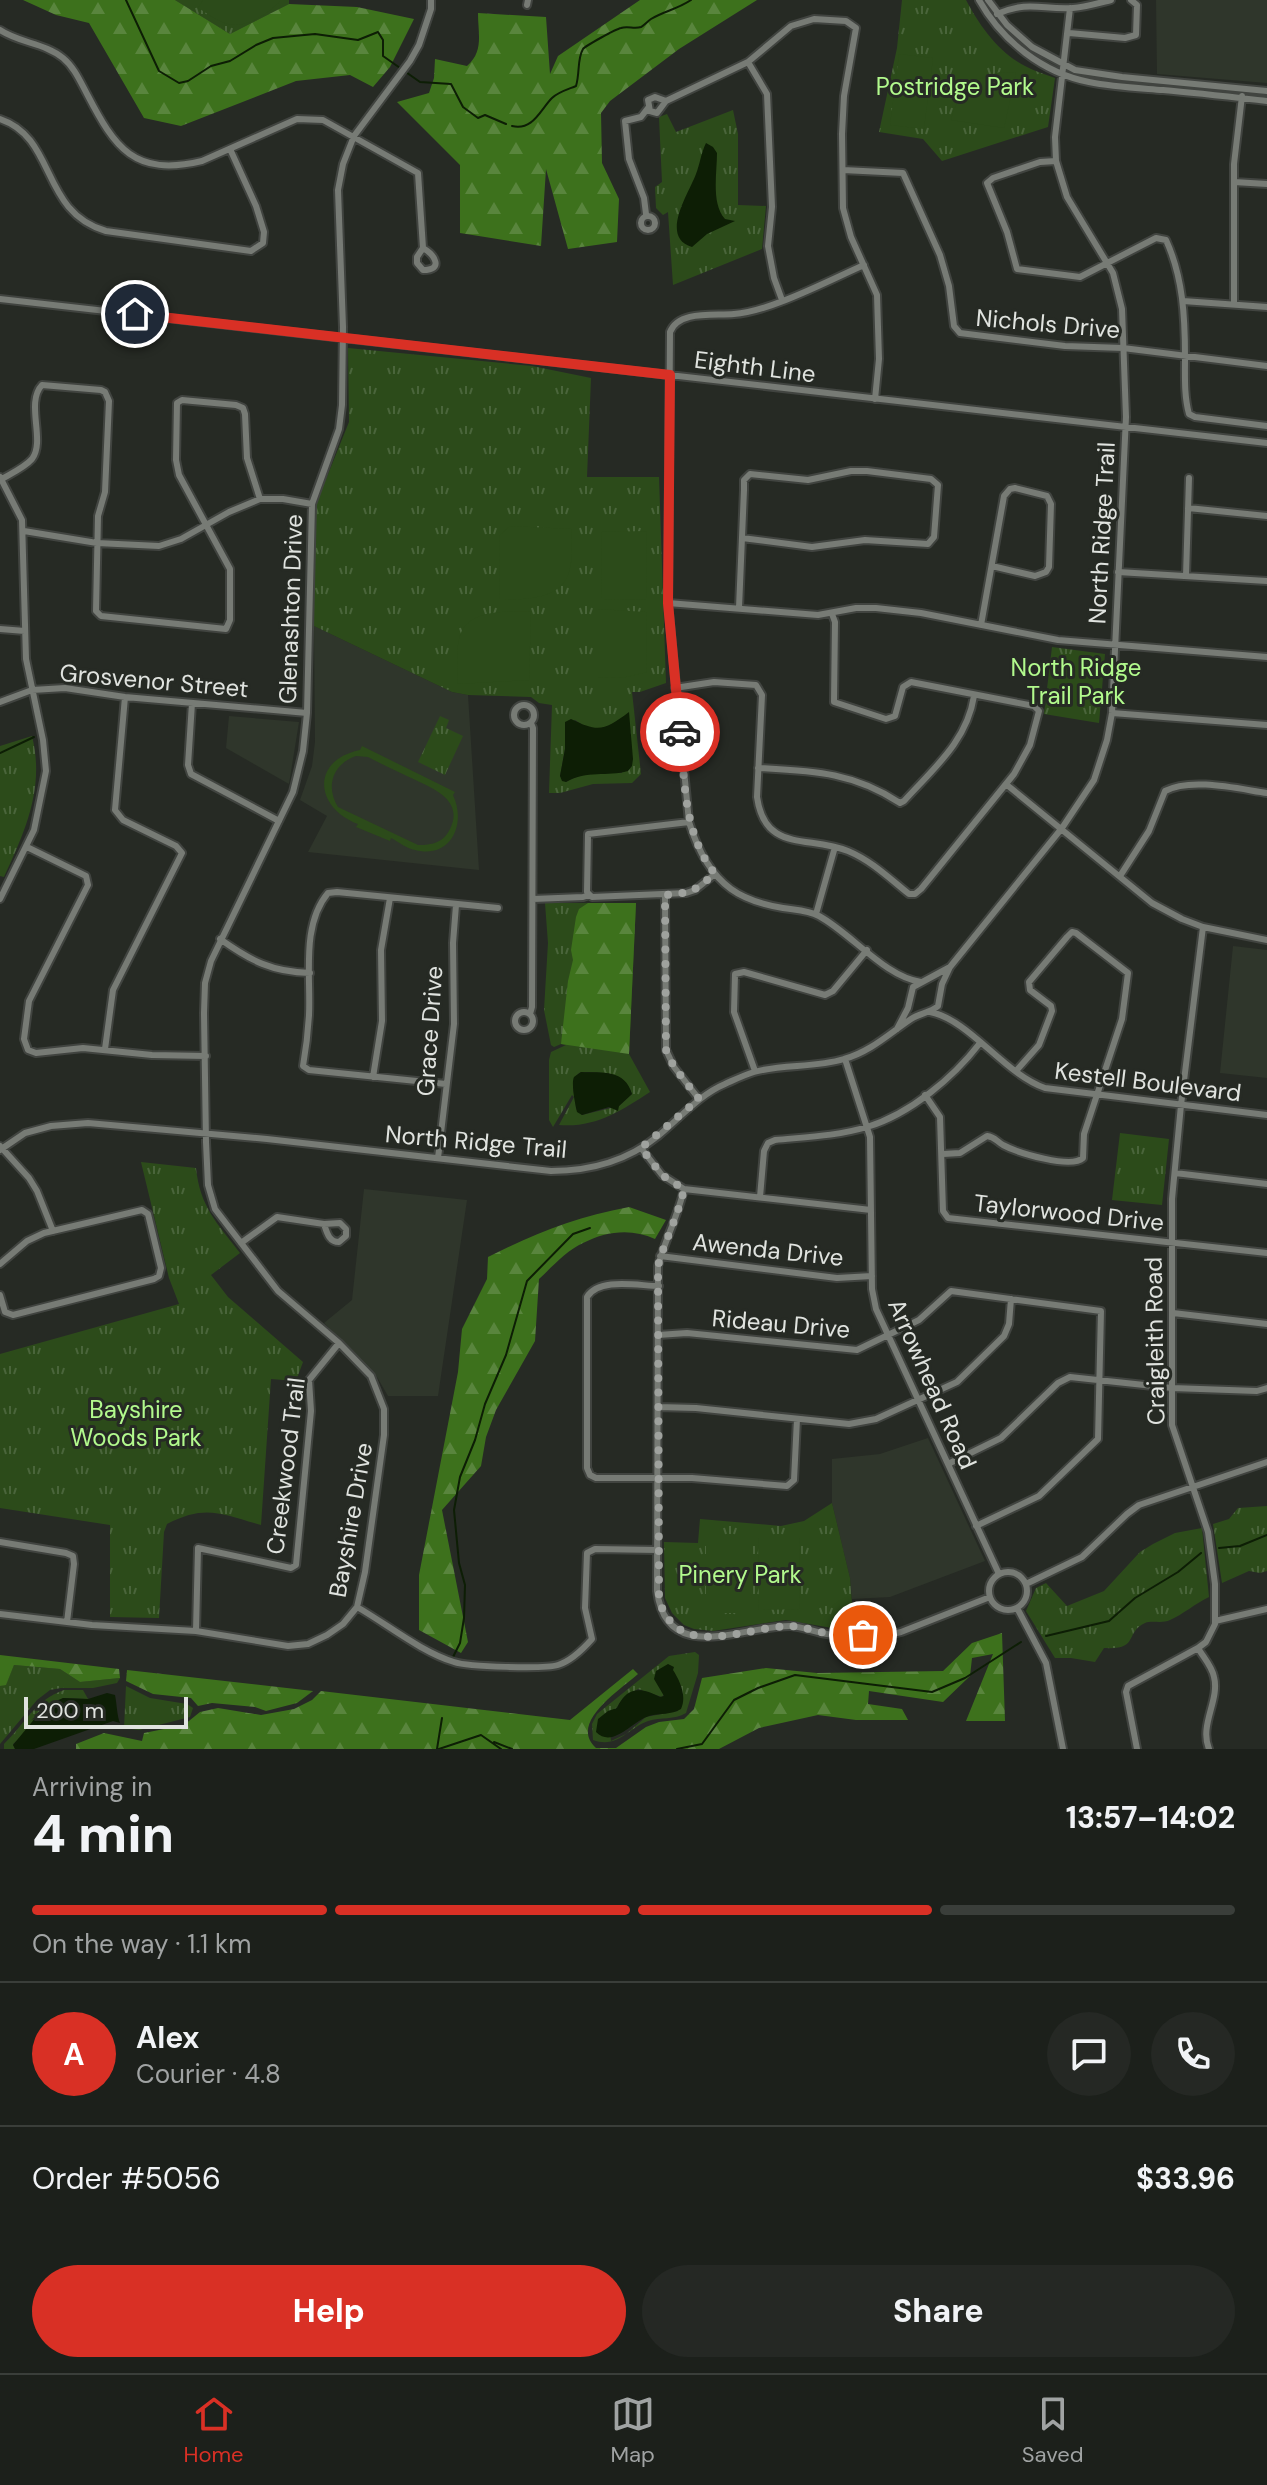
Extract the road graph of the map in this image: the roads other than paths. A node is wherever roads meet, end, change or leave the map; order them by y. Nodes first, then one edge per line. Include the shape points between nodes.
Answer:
1 (431, 0) edge
2 (979, 0) edge
3 (988, 0) edge
4 (1111, 0) edge
5 (1131, 0) edge
6 (1070, 8) junction
7 (997, 14) junction
8 (0, 30) edge
9 (1069, 33) junction
10 (748, 62) junction
11 (1063, 66) junction
12 (1062, 74) junction
13 (1243, 89) junction
14 (1267, 91) edge
15 (1242, 98) junction
16 (1267, 101) edge
17 (0, 119) edge
18 (354, 136) junction
19 (230, 149) junction
20 (1056, 161) junction
21 (843, 170) junction
22 (1234, 182) junction
23 (1267, 184) edge
24 (646, 214) dead end
25 (423, 248) dead end
26 (1107, 262) junction
27 (864, 265) junction
28 (0, 299) edge
29 (782, 300) junction
30 (1183, 301) junction
31 (1234, 304) junction
32 (1267, 307) edge
33 (343, 337) junction
34 (1123, 348) junction
35 (1185, 357) junction
36 (1267, 366) edge
37 (670, 375) junction
38 (875, 399) junction
39 (1267, 426) edge
40 (1126, 428) junction
41 (1267, 443) edge
42 (1189, 478) dead end
43 (0, 479) edge
44 (260, 499) junction
45 (312, 504) junction
46 (1188, 508) junction
47 (1267, 516) edge
48 (207, 526) junction
49 (24, 531) junction
50 (742, 538) junction
51 (97, 543) junction
52 (992, 566) junction
53 (1118, 572) junction
54 (1186, 576) junction
55 (1267, 581) edge
56 (668, 603) junction
57 (739, 608) junction
58 (832, 614) junction
59 (981, 625) junction
60 (0, 629) edge
61 (25, 631) junction
62 (1115, 645) junction
63 (1267, 657) edge
64 (675, 688) junction
65 (32, 690) junction
66 (974, 696) junction
67 (125, 697) junction
68 (0, 702) edge
69 (192, 703) junction
70 (307, 713) junction
71 (1112, 713) junction
72 (531, 723) dead end
73 (1267, 725) edge
74 (758, 768) junction
75 (1007, 785) junction
76 (1267, 793) edge
77 (279, 821) junction
78 (689, 822) junction
79 (1062, 828) junction
80 (27, 847) junction
81 (835, 847) junction
82 (715, 874) junction
83 (1120, 876) junction
84 (589, 895) junction
85 (665, 895) junction
86 (390, 898) junction
87 (0, 899) edge
88 (533, 899) junction
89 (456, 905) junction
90 (498, 908) dead end
91 (816, 914) junction
92 (1203, 927) junction
93 (220, 939) junction
94 (1267, 940) edge
95 (867, 950) junction
96 (950, 967) junction
97 (310, 973) junction
98 (901, 977) junction
99 (923, 981) junction
100 (941, 995) junction
101 (910, 998) junction
102 (929, 1012) junction
103 (530, 1014) dead end
104 (951, 1018) junction
105 (897, 1029) junction
106 (980, 1043) junction
107 (105, 1049) junction
108 (206, 1056) junction
109 (845, 1059) junction
110 (755, 1071) junction
111 (1016, 1071) junction
112 (373, 1077) junction
113 (446, 1084) junction
114 (925, 1095) junction
115 (1098, 1095) junction
116 (699, 1099) junction
117 (1181, 1105) junction
118 (1267, 1115) edge
119 (867, 1127) junction
120 (206, 1133) junction
121 (1, 1148) edge
122 (641, 1148) junction
123 (943, 1154) junction
124 (438, 1158) junction
125 (1175, 1173) junction
126 (1267, 1184) edge
127 (684, 1189) junction
128 (760, 1197) junction
129 (871, 1210) junction
130 (324, 1224) dead end
131 (53, 1231) junction
132 (241, 1243) junction
133 (1172, 1243) junction
134 (1267, 1253) edge
135 (660, 1256) junction
136 (0, 1264) edge
137 (872, 1276) junction
138 (659, 1286) junction
139 (0, 1295) edge
140 (1011, 1299) junction
141 (1173, 1313) junction
142 (1267, 1324) edge
143 (658, 1335) junction
144 (888, 1336) junction
145 (339, 1343) junction
146 (1100, 1379) junction
147 (1172, 1388) junction
148 (1267, 1388) edge
149 (918, 1400) junction
150 (658, 1407) junction
151 (797, 1419) junction
152 (1267, 1462) edge
153 (948, 1464) junction
154 (658, 1478) junction
155 (1192, 1487) junction
156 (976, 1526) junction
157 (0, 1542) edge
158 (658, 1550) junction
159 (999, 1574) junction
160 (1026, 1584) junction
161 (990, 1597) junction
162 (357, 1607) junction
163 (1017, 1608) junction
164 (1267, 1609) edge
165 (0, 1614) edge
166 (1215, 1621) junction
167 (67, 1622) junction
168 (196, 1631) junction
169 (1198, 1648) junction
170 (1063, 1749) edge
171 (1137, 1749) edge
172 (1209, 1749) edge

1 - 18 street, Glenashton Drive via 410,61
2 - 12 street via 1010,41
3 - 7 street
4 - 6 street
5 - 9 street via 1137,5 1136,35
6 - 7 street via 1017,3
6 - 9 street, North Ridge Trail
7 - 11 street via 1032,47
8 - 19 street via 63,58 110,137 134,157 163,165 188,164
9 - 11 street, North Ridge Trail
10 - 21 street via 791,26 814,19 852,23 856,33 844,96
10 - 24 street via 666,101 651,98 641,117 625,121 629,159
10 - 29 street via 767,94 772,207 768,246
11 - 12 street, North Ridge Trail
11 - 13 street via 1091,74
12 - 15 street via 1109,86
12 - 20 street, North Ridge Trail
13 - 14 street
13 - 15 street
15 - 16 street
15 - 22 street
17 - 19 street via 34,144 64,204 90,226 251,251 263,243 262,221
18 - 19 street via 323,120 297,119
18 - 25 street via 418,173
18 - 33 street, Glenashton Drive via 338,190
20 - 26 street, North Ridge Trail via 1071,204
20 - 26 street via 987,183 1016,267 1078,277
21 - 27 street via 843,208
21 - 34 street, Nichols Drive via 903,173 940,255 954,326 960,333
22 - 23 street
22 - 31 street
26 - 30 street via 1163,238
26 - 34 street, North Ridge Trail via 1120,296
27 - 29 street
27 - 38 street via 877,295
28 - 33 street, Eighth Line
29 - 37 street via 747,312 678,321 670,332
30 - 31 street
30 - 35 street
31 - 32 street
33 - 37 street, Eighth Line
33 - 45 street, Glenashton Drive via 339,429
34 - 35 street, Nichols Drive
34 - 40 street, North Ridge Trail
35 - 36 street, Nichols Drive
35 - 39 street via 1190,415
37 - 38 street, Eighth Line
37 - 56 street
38 - 40 street, Eighth Line
40 - 41 street, Eighth Line
40 - 53 street, North Ridge Trail
42 - 46 street
43 - 49 street
43 - 51 street via 36,452 36,396 42,385 105,392 105,492
44 - 45 street
44 - 48 street
44 - 48 street via 247,458 243,408 182,400 177,403 176,460
45 - 70 street, Glenashton Drive
46 - 47 street
46 - 54 street
48 - 51 street via 159,546
48 - 51 street via 230,569 226,629 101,616 96,611
49 - 51 street
49 - 61 street
50 - 50 street via 812,547 865,540 925,545 934,537 938,485 931,479 867,471 808,480 750,474 744,480
50 - 57 street
52 - 52 street via 1006,492 1015,488 1047,496 1051,504 1046,572 1035,576
52 - 59 street
53 - 54 street
53 - 62 street, North Ridge Trail
54 - 55 street
56 - 57 street
56 - 64 street
57 - 58 street
58 - 59 street via 876,608
58 - 66 street via 834,702 886,719 895,716 903,687 911,682
59 - 62 street
60 - 61 street
61 - 65 street
62 - 63 street
62 - 71 street, North Ridge Trail
64 - 74 street via 714,682 756,685 762,695
64 - 78 street
65 - 67 street, Grosvenor Street via 65,688
65 - 68 street, Grosvenor Street
65 - 80 street via 46,771
66 - 74 street via 962,735 900,803 859,780
66 - 75 street via 1039,711 1030,745
67 - 69 street, Grosvenor Street
67 - 107 street via 115,810 123,820 182,853 113,990
69 - 70 street, Grosvenor Street
69 - 77 street via 191,774
70 - 77 street, Glenashton Drive via 299,771
71 - 73 street
71 - 79 street, North Ridge Trail via 1094,780
72 - 88 street
74 - 81 street via 759,813 767,826 782,838
75 - 79 street
75 - 81 street via 915,894 871,863
76 - 83 street via 1201,784 1165,791 1149,831
77 - 93 street, Glenashton Drive
78 - 82 street
78 - 84 street via 588,834
79 - 83 street
79 - 96 street, North Ridge Trail
80 - 87 street
80 - 107 street via 86,876 88,885 29,1001 24,1039 28,1050
81 - 91 street
82 - 85 street via 691,892
82 - 91 street via 758,903
83 - 92 street via 1152,903
84 - 85 street
84 - 88 street
85 - 116 street via 666,1050
86 - 89 street
86 - 97 street via 328,893 310,936
86 - 112 street via 381,950 382,1021
88 - 103 street
89 - 90 street
89 - 113 street, Grace Drive via 454,1024
91 - 95 street
92 - 94 street
92 - 117 street, Craigleith Road
93 - 97 street via 269,967
93 - 108 street, Glenashton Drive via 205,983
95 - 98 street
95 - 110 street via 825,995 746,972 735,974 734,1016
96 - 99 street, North Ridge Trail
96 - 100 street, North Ridge Trail
97 - 112 street via 303,1066
98 - 99 street
98 - 101 street
99 - 100 street via 935,984
99 - 101 street via 913,987
100 - 102 street
100 - 104 street, Kestell Boulevard
101 - 102 street via 919,1011
101 - 105 street
102 - 104 street, Kestell Boulevard
102 - 105 street, North Ridge Trail
104 - 106 street, Kestell Boulevard
105 - 109 street, North Ridge Trail
106 - 111 street, Kestell Boulevard
106 - 114 street
107 - 108 street
108 - 120 street, Glenashton Drive
109 - 110 street, North Ridge Trail
109 - 119 street, Arrowhead Road
110 - 116 street, North Ridge Trail
111 - 115 street, Kestell Boulevard via 1045,1088
111 - 115 street via 1039,1045 1052,1011 1028,984 1076,933 1128,973 1124,1011
112 - 113 street
113 - 124 street, Grace Drive
114 - 119 street
114 - 123 street, Taylorwood Drive via 940,1117
115 - 117 street, Kestell Boulevard
115 - 123 street via 1078,1163 1025,1153 990,1136 960,1153
116 - 122 street, North Ridge Trail
117 - 118 street, Kestell Boulevard
117 - 125 street, Craigleith Road
119 - 128 street via 768,1143
119 - 129 street, Arrowhead Road
120 - 121 street, North Ridge Trail via 88,1123 25,1133
120 - 124 street, North Ridge Trail
120 - 132 street, Bayshire Drive via 208,1185 215,1209
121 - 131 street via 29,1178
122 - 124 street, North Ridge Trail via 613,1162 576,1170
122 - 127 street via 662,1175
123 - 133 street, Taylorwood Drive via 943,1211 948,1218
125 - 126 street
125 - 133 street, Craigleith Road
127 - 128 street
127 - 135 street
128 - 129 street
129 - 137 street, Arrowhead Road
130 - 132 street via 277,1217
131 - 136 street via 27,1241
131 - 139 street via 144,1210 161,1272 154,1279 13,1315 5,1312
132 - 145 street, Bayshire Drive via 278,1291
133 - 134 street, Taylorwood Drive
133 - 141 street, Craigleith Road
135 - 137 street, Awenda Drive via 837,1278
135 - 138 street
137 - 144 street, Arrowhead Road via 874,1303
138 - 143 street
138 - 154 street via 598,1287 587,1301 588,1472 596,1478
140 - 144 street, Rideau Drive via 951,1291 919,1320
140 - 146 street, Rideau Drive via 1101,1311
140 - 149 street via 1002,1338 957,1382
141 - 142 street
141 - 147 street, Craigleith Road
143 - 144 street, Rideau Drive via 687,1333 848,1351
143 - 150 street
144 - 149 street, Arrowhead Road
145 - 162 street, Bayshire Drive via 371,1376 384,1409
145 - 168 street, Creekwood Trail via 309,1380 311,1411 296,1565 198,1548
146 - 147 street
146 - 153 street via 1063,1380 1001,1438
146 - 156 street via 1098,1439 1039,1496
147 - 148 street
147 - 155 street, Craigleith Road via 1173,1432
149 - 151 street via 869,1421
149 - 153 street, Arrowhead Road
150 - 151 street
150 - 154 street
151 - 154 street via 790,1485
152 - 155 street
153 - 156 street, Arrowhead Road
154 - 158 street
155 - 160 street via 1136,1507 1080,1559
155 - 166 street, Craigleith Road via 1208,1532
156 - 159 street, Arrowhead Road
157 - 167 street via 73,1556
158 - 161 street via 661,1608 681,1631 703,1638 788,1626 839,1635 892,1634
158 - 162 street via 587,1553 585,1608 592,1639 556,1666 454,1662
159 - 160 street via 1012,1572
159 - 161 street
160 - 163 street via 1025,1601
161 - 163 street via 1001,1609
162 - 168 street, Bayshire Drive via 331,1634 296,1646
163 - 170 street via 1046,1663
164 - 166 street
165 - 167 street, Bayshire Drive
166 - 169 street via 1213,1633
167 - 168 street, Bayshire Drive
169 - 171 street via 1128,1686
169 - 172 street via 1215,1681

